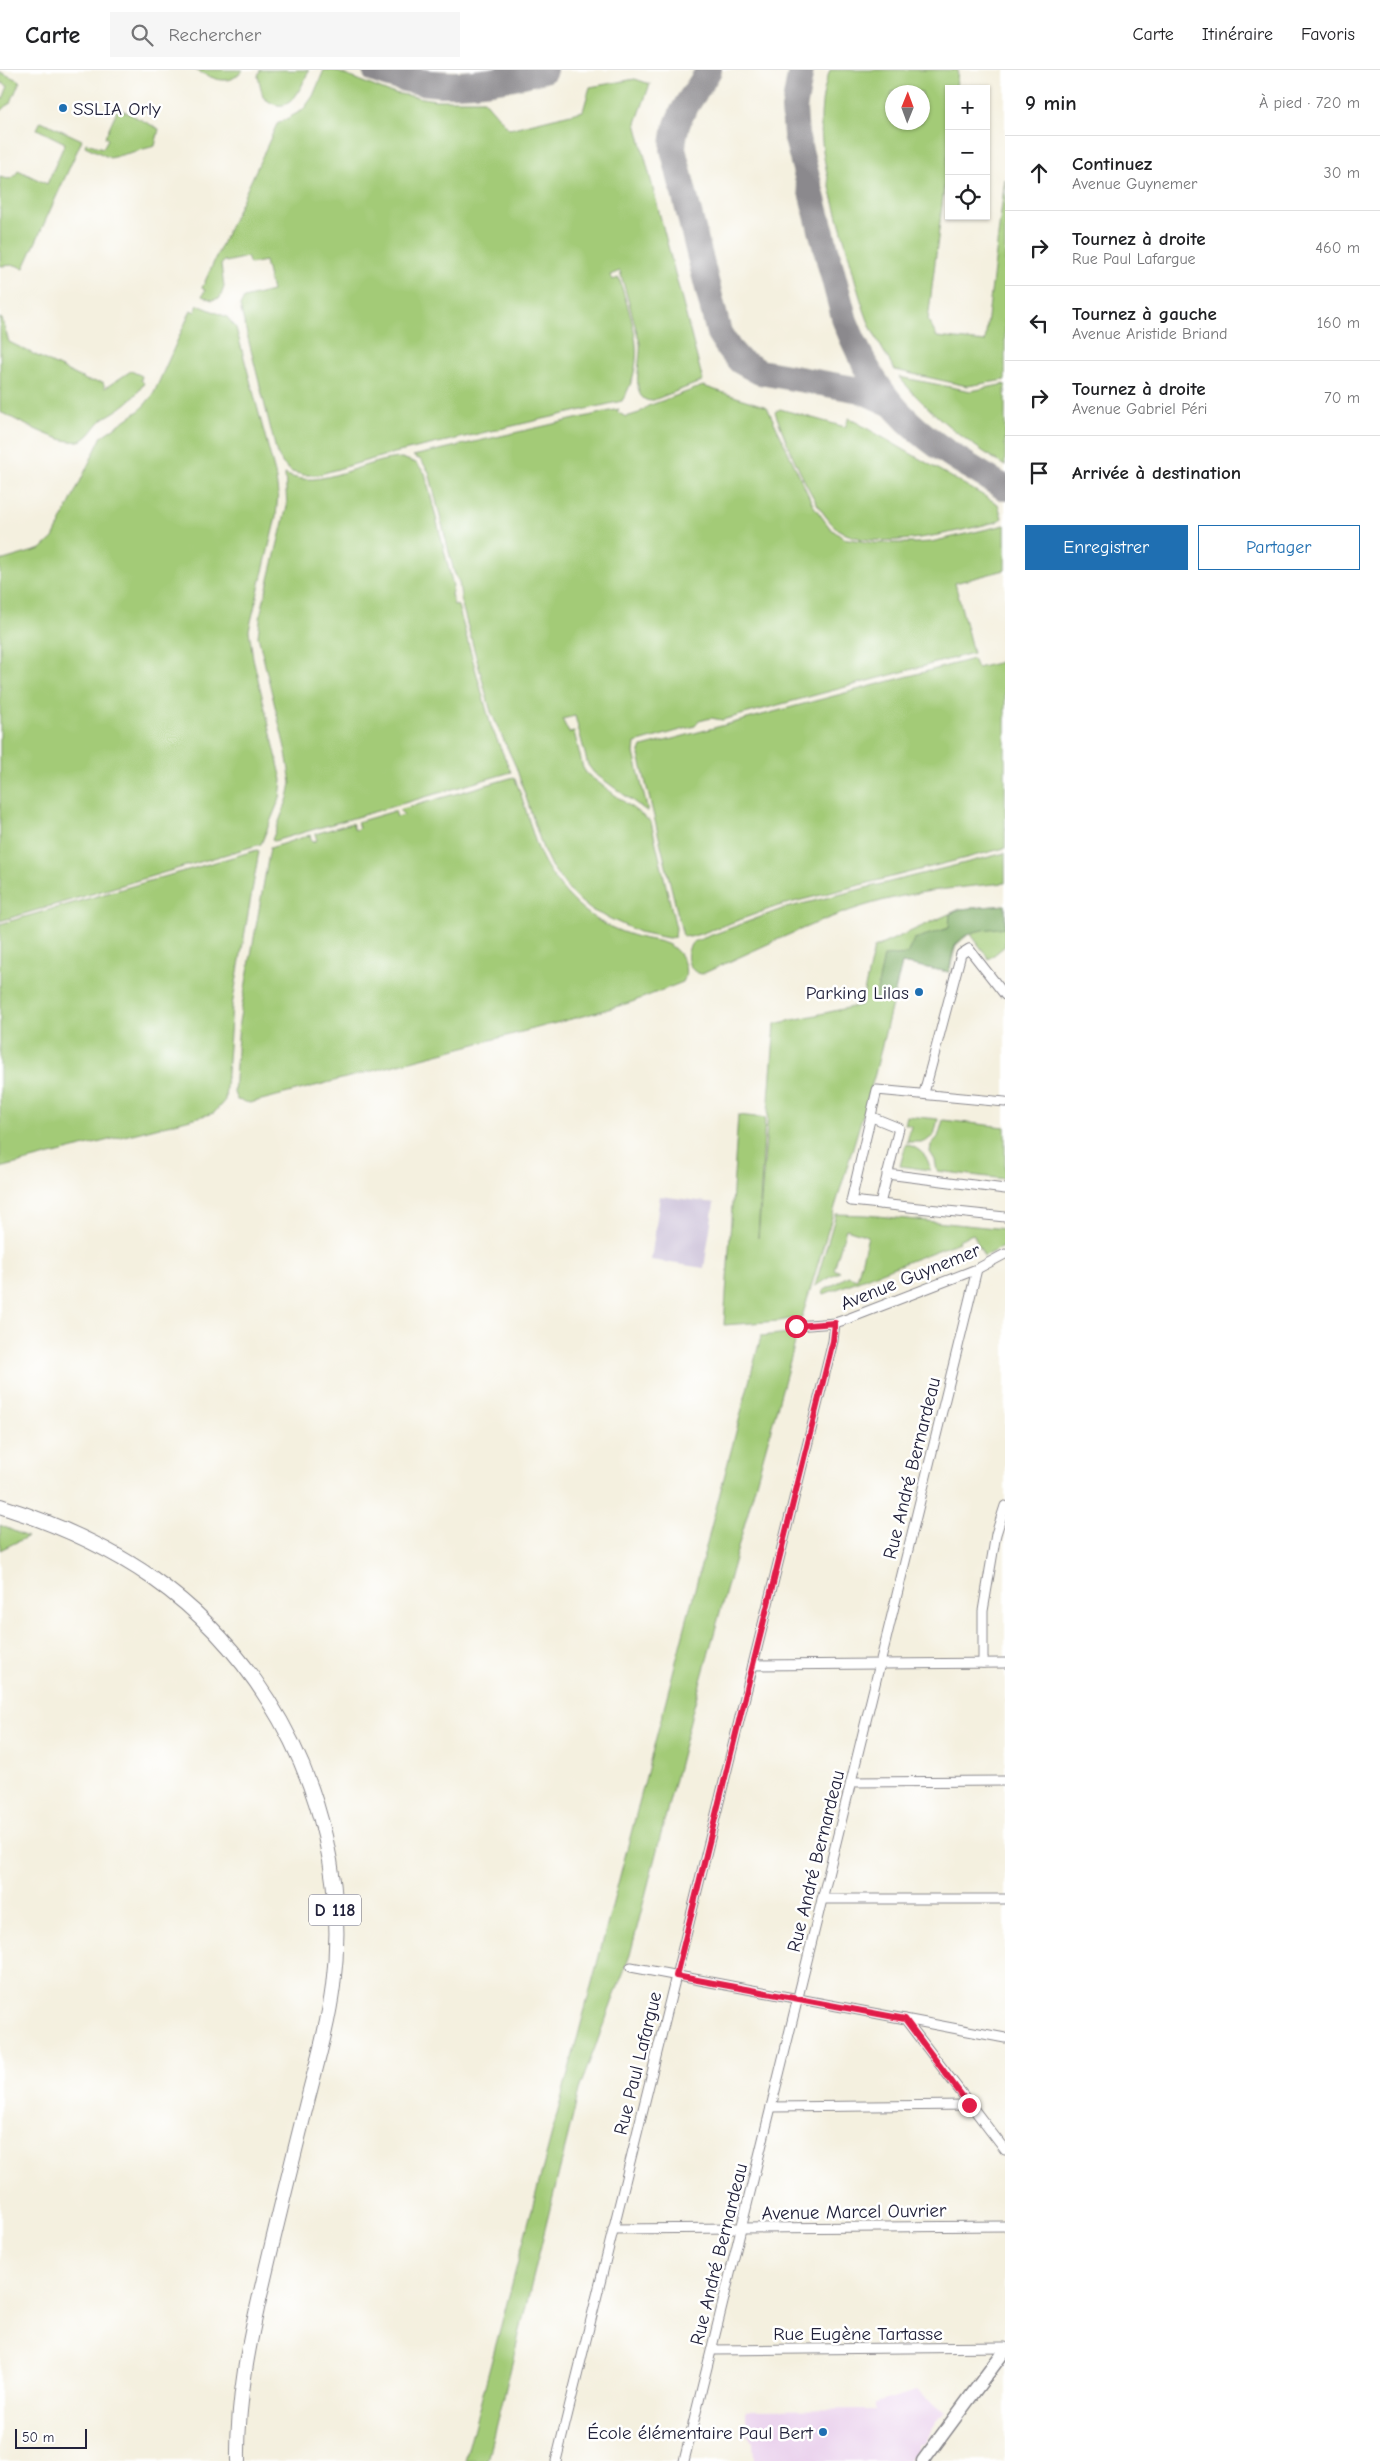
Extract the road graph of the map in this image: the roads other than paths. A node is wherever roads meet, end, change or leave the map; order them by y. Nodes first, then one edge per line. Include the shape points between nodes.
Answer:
1 (1005, 995) edge
2 (924, 1093) junction
3 (1005, 1102) edge
4 (872, 1118) junction
5 (887, 1174) junction
6 (1005, 1188) edge
7 (880, 1204) junction
8 (1005, 1217) edge
9 (1005, 1254) edge
10 (978, 1269) junction
11 (835, 1323) junction
12 (796, 1326) dead end
13 (0, 1506) edge
14 (1005, 1506) edge
15 (983, 1663) junction
16 (1005, 1663) edge
17 (881, 1664) junction
18 (753, 1665) junction
19 (1005, 1781) edge
20 (851, 1782) junction
21 (822, 1899) junction
22 (1005, 1899) edge
23 (630, 1967) dead end
24 (676, 1976) junction
25 (797, 1999) junction
26 (905, 2019) junction
27 (1005, 2038) edge
28 (969, 2105) junction
29 (771, 2107) junction
30 (1005, 2150) edge
31 (1005, 2226) edge
32 (741, 2228) junction
33 (613, 2229) junction
34 (1005, 2349) edge
35 (712, 2350) junction
36 (238, 2461) edge
37 (556, 2461) edge
38 (684, 2461) edge
39 (923, 2461) edge

1 - 2 street via 969,949 961,954
2 - 3 street
2 - 4 street via 877,1090
4 - 5 street via 900,1128
4 - 7 street via 851,1201
5 - 6 street
5 - 7 street
7 - 8 street
9 - 10 street, Avenue Guynemer
10 - 11 street, Avenue Guynemer
10 - 17 street, Rue André Bernardeau
11 - 12 street, Avenue Guynemer
11 - 18 street, Rue Paul Lafargue
13 - 36 main road, D 118 via 73,1532 140,1568 183,1600 218,1633 281,1719 298,1754 320,1817 334,1885 333,1985 322,2044 251,2334 241,2407
14 - 15 street via 996,1534 983,1611
15 - 16 street
15 - 17 street
17 - 18 street
17 - 20 street, Rue André Bernardeau
18 - 24 street, Rue Paul Lafargue
19 - 20 street
20 - 21 street, Rue André Bernardeau
21 - 22 street
21 - 25 street, Rue André Bernardeau
23 - 24 street
24 - 25 street
24 - 33 street, Rue Paul Lafargue
25 - 26 street
25 - 29 street, Rue André Bernardeau
26 - 27 street
26 - 28 street
28 - 29 street
28 - 30 street
29 - 32 street, Rue André Bernardeau
31 - 32 street, Avenue Marcel Ouvrier
32 - 33 street, Avenue Marcel Ouvrier
32 - 35 street, Rue André Bernardeau
33 - 37 street, Rue Paul Lafargue
34 - 35 street, Rue Eugène Tartasse
34 - 39 street
35 - 38 street, Rue André Bernardeau

